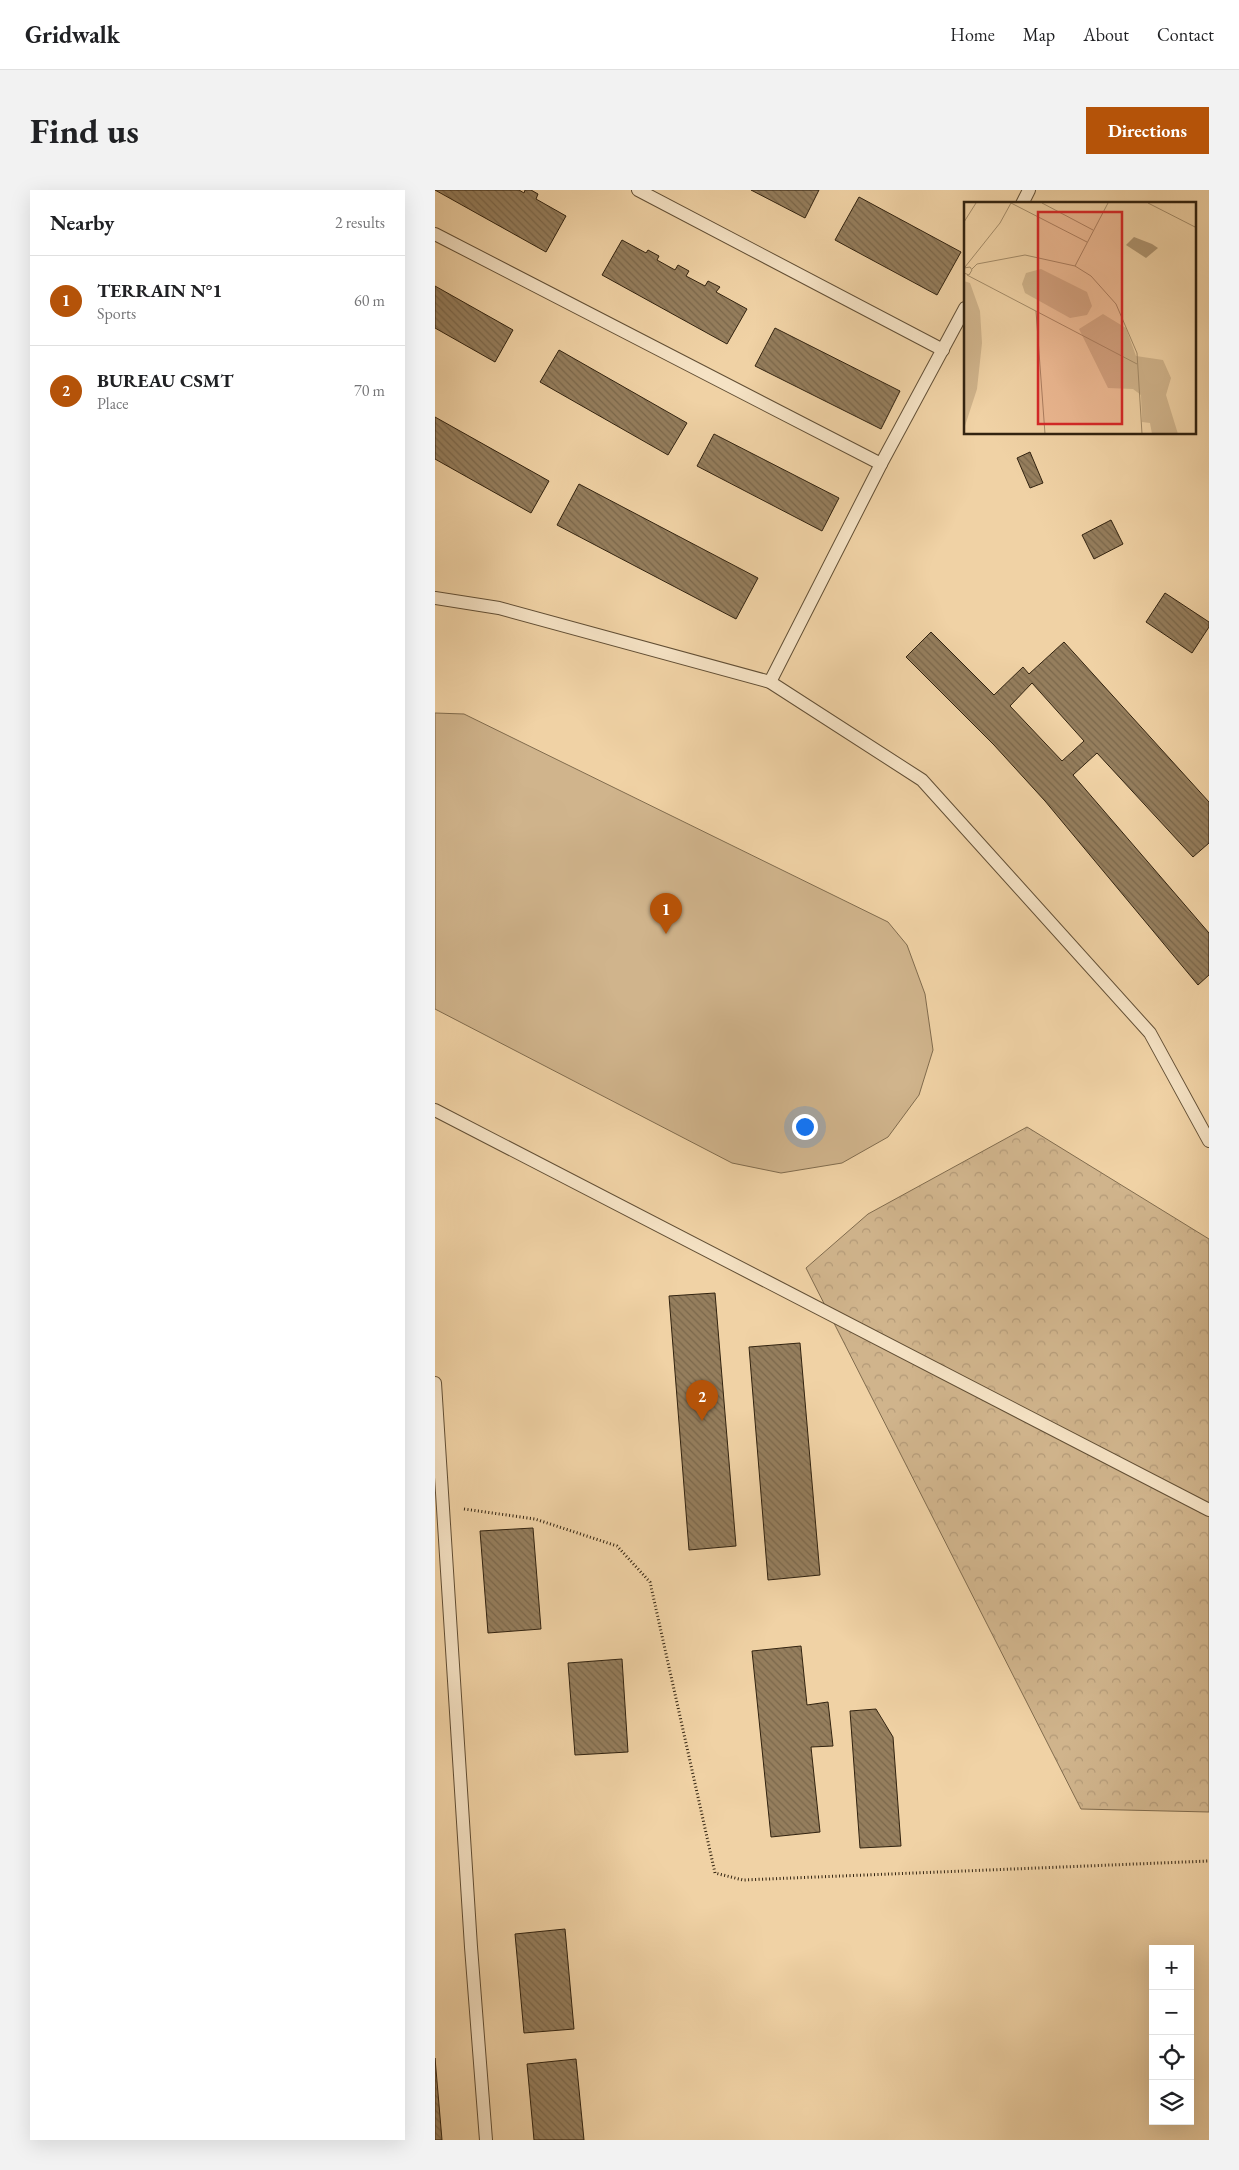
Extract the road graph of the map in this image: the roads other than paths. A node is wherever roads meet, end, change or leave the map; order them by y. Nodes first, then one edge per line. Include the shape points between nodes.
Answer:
1 (638, 190) edge
2 (1029, 190) edge
3 (1023, 202) edge
4 (435, 234) edge
5 (964, 310) edge
6 (943, 350) junction
7 (881, 464) junction
8 (435, 598) edge
9 (770, 682) junction
10 (435, 1110) edge
11 (1209, 1140) edge
12 (435, 1383) edge
13 (1209, 1510) edge
14 (486, 2140) edge

1 - 6 lane
2 - 3 lane
4 - 7 lane
5 - 6 lane
6 - 7 lane
7 - 9 lane
8 - 9 lane via 499,608
9 - 11 lane via 922,780 1150,1033
10 - 13 lane
12 - 14 lane

